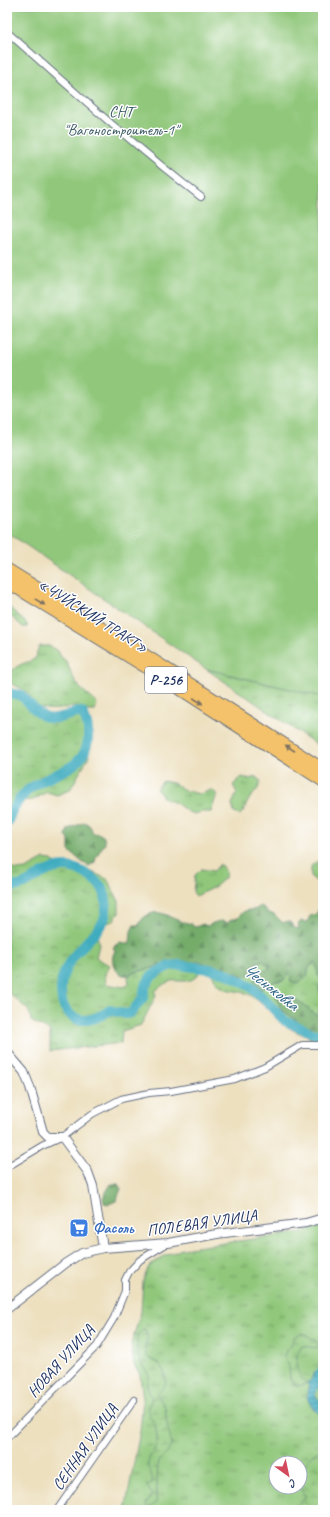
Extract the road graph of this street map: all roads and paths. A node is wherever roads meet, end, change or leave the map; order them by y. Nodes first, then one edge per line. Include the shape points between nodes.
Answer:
1 (7, 32) edge
2 (201, 196) dead end
3 (7, 569) edge
4 (7, 582) edge
5 (323, 769) edge
6 (323, 781) edge
7 (323, 1045) edge
8 (7, 1052) edge
9 (62, 1137) junction
10 (7, 1167) edge
11 (323, 1218) edge
12 (168, 1243) junction
13 (103, 1248) junction
14 (7, 1309) edge
15 (134, 1400) dead end
16 (7, 1438) edge
17 (57, 1510) edge

1 - 2 street via 167,171
5 -> 3 highway, «ЧУЙСКИЙ ТРАКТ» / Р-256
4 -> 6 highway, «ЧУЙСКИЙ ТРАКТ» / Р-256
7 - 9 street via 302,1045 265,1067 235,1079 121,1099 92,1114
8 - 9 street via 24,1072 43,1132 48,1137
9 - 10 street
9 - 13 street via 88,1172 93,1186
11 - 12 street, ПОЛЕВАЯ УЛИЦА via 306,1223
12 - 13 street, ПОЛЕВАЯ УЛИЦА
12 - 16 street, НОВАЯ УЛИЦА via 134,1266 125,1280 124,1291 114,1318 97,1346
13 - 14 street, ПОЛЕВАЯ УЛИЦА via 82,1253
15 - 17 street, СЕННАЯ УЛИЦА

